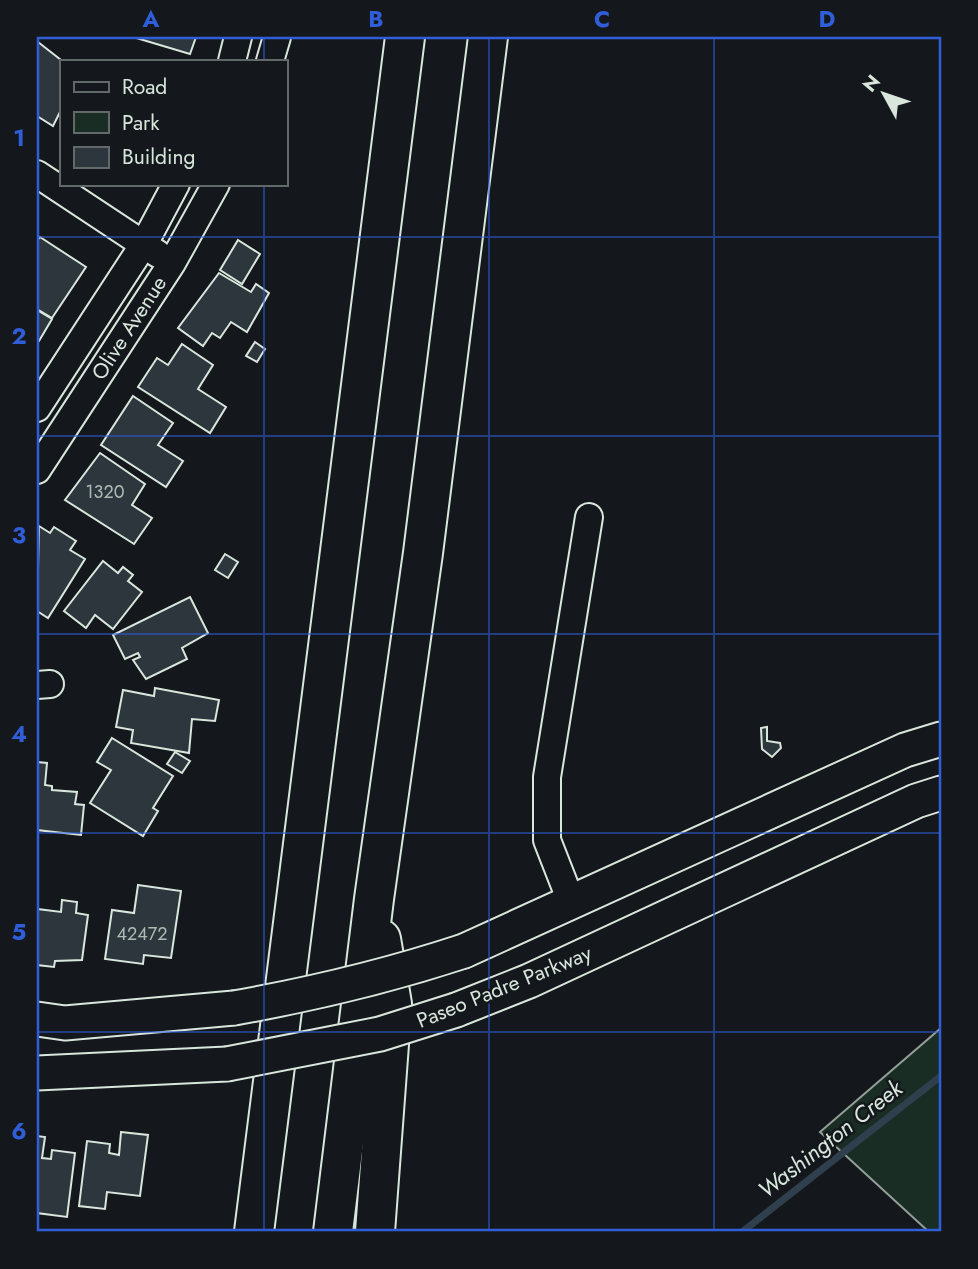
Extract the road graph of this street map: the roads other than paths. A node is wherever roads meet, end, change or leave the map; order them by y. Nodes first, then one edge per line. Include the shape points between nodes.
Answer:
1 (239, 37) edge
2 (277, 37) edge
3 (405, 37) edge
4 (488, 37) edge
5 (232, 60) edge
6 (271, 60) edge
7 (37, 174) edge
8 (175, 186) edge
9 (215, 186) edge
10 (144, 244) junction
11 (172, 263) junction
12 (37, 408) edge
13 (37, 470) edge
14 (589, 517) dead end
15 (941, 739) edge
16 (941, 793) edge
17 (374, 899) junction
18 (572, 904) junction
19 (37, 1019) edge
20 (37, 1073) edge
21 (254, 1232) edge
22 (333, 1232) edge
23 (375, 1232) edge

1 - 5 street
2 - 6 street
3 - 21 highway
4 - 17 highway
7 - 10 street
8 - 10 street, Olive Avenue
9 - 11 street, Olive Avenue
10 - 11 street
10 - 12 street, Olive Avenue
11 - 13 street, Olive Avenue
14 - 18 street via 547,777 547,840
15 - 18 main road via 905,750
16 - 20 main road, Paseo Padre Parkway, bridge via 529,981 380,1034 227,1064
17 - 22 highway
17 - 23 highway via 392,1004
18 - 19 main road, bridge via 464,951 350,985 234,1008 65,1023

